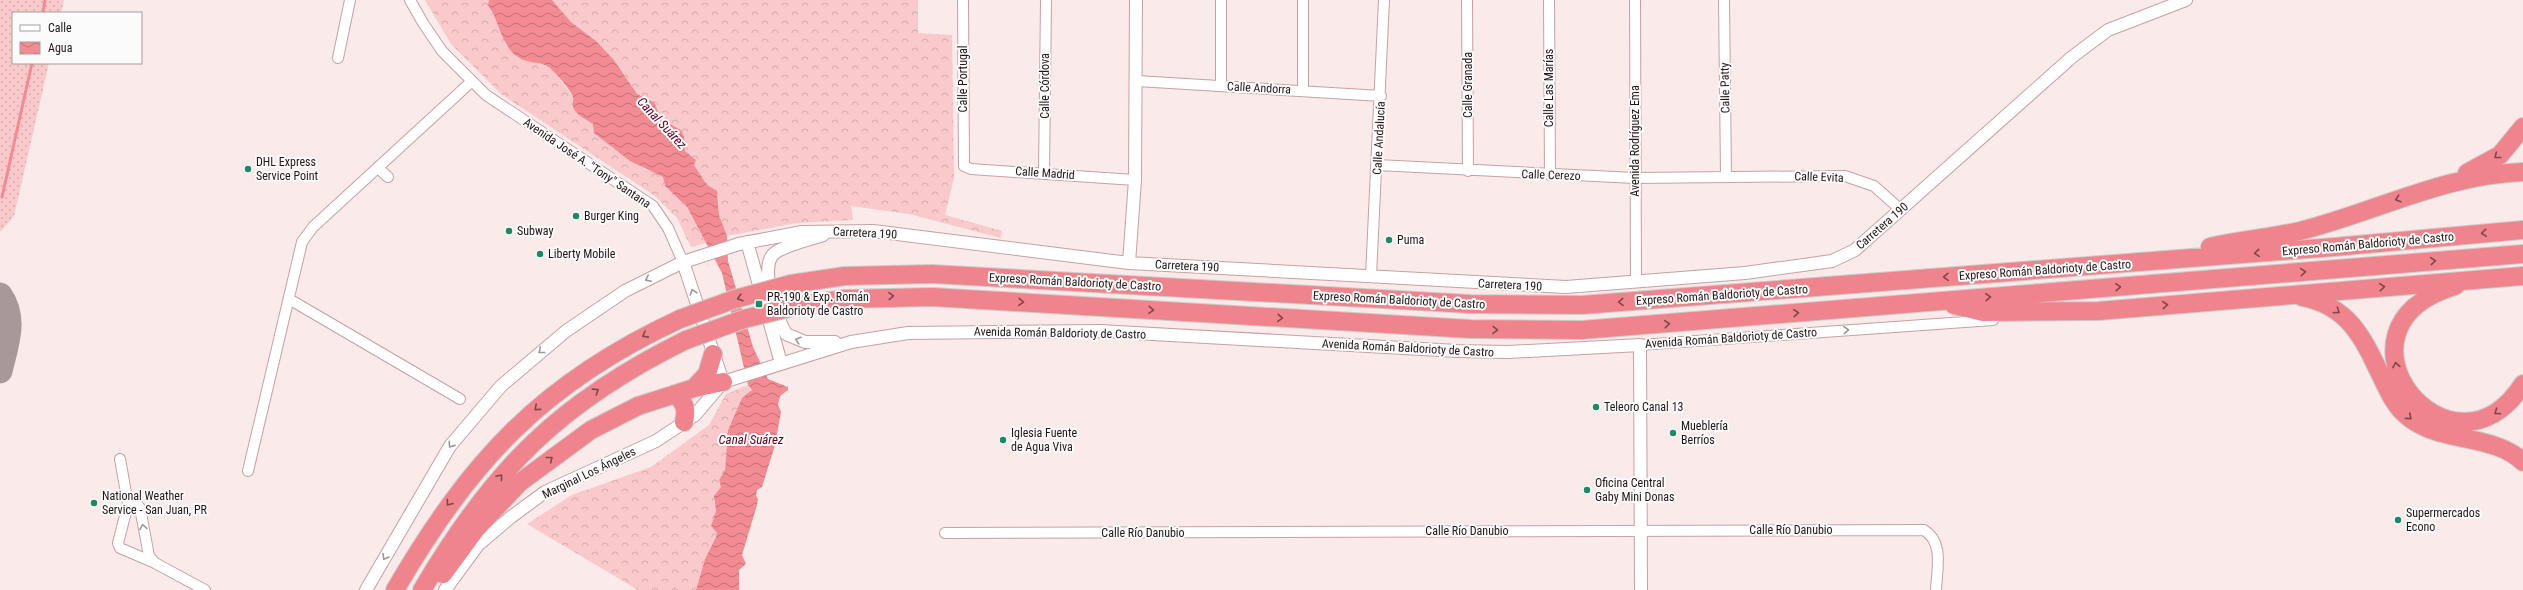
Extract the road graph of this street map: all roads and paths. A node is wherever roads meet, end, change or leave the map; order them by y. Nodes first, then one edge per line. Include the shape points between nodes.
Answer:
1 (350, 0) edge
2 (410, 0) edge
3 (963, 0) edge
4 (1046, 0) edge
5 (1136, 0) edge
6 (1221, 0) edge
7 (1303, 0) edge
8 (1384, 0) edge
9 (1467, 0) edge
10 (1549, 0) edge
11 (1635, 0) edge
12 (1724, 0) edge
13 (2186, 0) edge
14 (338, 58) dead end
15 (1137, 81) junction
16 (471, 82) junction
17 (1221, 86) junction
18 (1303, 91) junction
19 (1381, 96) junction
20 (2523, 127) edge
21 (962, 159) joint
22 (1377, 165) junction
23 (378, 168) junction
24 (1468, 171) junction
25 (2523, 172) edge
26 (1044, 173) junction
27 (1550, 175) junction
28 (1726, 176) junction
29 (388, 177) dead end
30 (1635, 178) junction
31 (1135, 180) junction
32 (2435, 187) junction
33 (1901, 210) junction
34 (838, 230) junction
35 (2523, 230) edge
36 (743, 243) junction
37 (2523, 254) edge
38 (684, 262) junction
39 (2153, 262) junction
40 (1129, 263) junction
41 (1371, 276) junction
42 (2523, 276) edge
43 (2497, 278) junction
44 (1636, 282) junction
45 (2287, 295) junction
46 (289, 299) junction
47 (1935, 301) junction
48 (2098, 311) junction
49 (851, 342) junction
50 (1640, 345) junction
51 (713, 354) junction
52 (785, 362) junction
53 (730, 379) junction
54 (2523, 384) edge
55 (694, 388) junction
56 (675, 394) junction
57 (460, 399) dead end
58 (684, 422) junction
59 (120, 459) dead end
60 (2523, 462) edge
61 (248, 471) dead end
62 (128, 504) junction
63 (1641, 530) junction
64 (945, 532) dead end
65 (155, 563) junction
66 (366, 587) edge
67 (205, 590) edge
68 (395, 590) edge
69 (422, 590) edge
70 (429, 590) edge
71 (445, 590) edge
72 (1641, 590) edge
73 (1936, 590) edge

1 - 14 street
2 - 16 street, Avenida José A. "Tony" Santana via 442,51
3 - 21 street, Calle Portugal
4 - 26 street, Calle Córdova
5 - 15 street
6 - 17 street
7 - 18 street
8 - 19 street, Calle Andalucía
9 - 24 street, Calle Granada
10 - 27 street, Calle Las Marías
11 - 30 street, Avenida Rodríguez Ema
12 - 28 street, Calle Patty
13 - 33 street, Carretera 190 via 2108,30 2072,57
15 - 17 street, Calle Andorra
15 - 31 street
16 - 23 street
16 - 38 street, Avenida José A. "Tony" Santana via 486,95 653,206 668,228
17 - 18 street, Calle Andorra
18 - 19 street, Calle Andorra
19 - 22 street, Calle Andalucía
20 -> 32 highway via 2507,148 2489,162
21 - 26 street, Calle Madrid via 964,166 971,169
22 - 24 street, Calle Cerezo
22 - 41 street, Calle Andalucía
23 - 29 street
23 - 46 street via 313,227 302,242
24 - 27 street, Calle Cerezo
25 - 32 highway via 2479,176
26 - 31 street, Calle Madrid
27 - 30 street, Calle Cerezo
28 - 30 street, Calle Cerezo
28 - 33 street, Calle Evita via 1845,176 1874,186
30 - 44 street, Avenida Rodríguez Ema
31 - 40 street
32 -> 39 highway via 2300,231 2221,245
33 - 44 street, Carretera 190 via 1855,250 1832,261 1745,273
34 - 36 street, Carretera 190 via 802,232
34 - 40 street, Carretera 190 via 873,231
49 -> 34 street via 805,342 786,334 767,275 768,264 775,253
35 -> 39 highway, Expreso Román Baldorioty de Castro
36 - 38 street, Carretera 190
36 - 52 street
47 -> 37 highway, Expreso Román Baldorioty de Castro
51 -> 38 street, Avenida José A. "Tony" Santana
38 -> 66 street, Carretera 190 via 600,306 501,386 450,446
39 -> 68 highway, Expreso Román Baldorioty de Castro, bridge via 1638,301 1534,306 932,274 844,276 791,284 735,299 680,319 620,348 583,372 516,426 486,458 448,504
40 - 41 street, Carretera 190
41 - 44 street, Carretera 190 via 1546,287
42 - 43 highway
45 -> 43 highway
54 -> 43 highway via 2496,414 2483,419 2456,420 2429,412 2420,405 2405,388 2396,366 2396,338 2402,321 2413,308 2439,291
48 -> 45 highway
45 -> 60 highway via 2322,303 2352,324 2361,334 2393,398 2404,414 2413,421 2434,431 2496,447 2512,453
46 - 57 street
46 - 61 street
47 - 48 highway via 1983,312
69 -> 47 highway, Expreso Román Baldorioty de Castro, bridge via 466,520 507,468 534,441 589,395 626,371 686,340 796,306 844,299 932,297 1533,331 1638,327
50 -> 48 street, Avenida Román Baldorioty de Castro via 1969,321 2077,316
49 - 50 street, Avenida Román Baldorioty de Castro via 908,333 1100,331 1457,351 1508,352
49 - 52 street, Avenida Román Baldorioty de Castro
50 - 63 street
51 - 53 street, Avenida José A. "Tony" Santana
51 - 55 highway via 707,374
52 - 53 street, Avenida Román Baldorioty de Castro
53 - 55 highway
53 - 58 street, Marginal Los Ángeles
55 - 56 highway
56 - 58 highway via 686,408
70 -> 56 highway via 476,529 526,478 592,430 638,406
58 - 71 street, Marginal Los Ángeles via 656,441 545,492 478,545
59 - 62 street
65 -> 62 street via 149,556 140,508 137,504
62 - 65 street via 118,543 120,548
63 - 64 street, Calle Río Danubio
63 - 72 street
63 - 73 street, Calle Río Danubio via 1924,530 1933,535 1937,545
65 - 67 street

